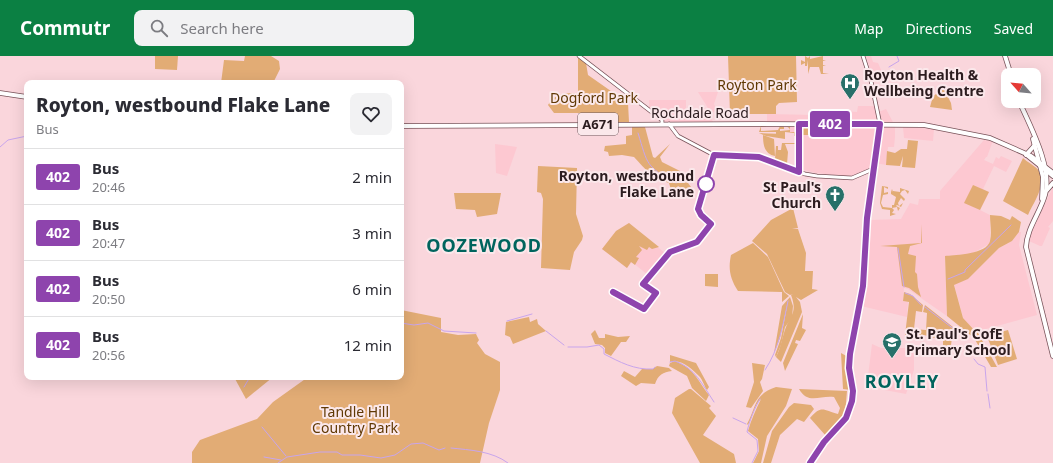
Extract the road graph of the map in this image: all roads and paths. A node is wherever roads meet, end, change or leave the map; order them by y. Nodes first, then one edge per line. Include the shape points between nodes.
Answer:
1 (579, 56) edge
2 (863, 56) edge
3 (1005, 56) edge
4 (1009, 68) edge
5 (0, 93) edge
6 (24, 97) edge
7 (1022, 108) edge
8 (1028, 121) junction
9 (662, 124) junction
10 (669, 124) junction
11 (880, 124) junction
12 (404, 126) edge
13 (1034, 146) junction
14 (1026, 155) junction
15 (1039, 161) junction
16 (1042, 166) junction
17 (874, 169) junction
18 (1045, 171) junction
19 (1053, 173) edge
20 (1053, 176) edge
21 (1053, 183) edge
22 (1046, 191) junction
23 (1042, 202) junction
24 (1053, 356) edge
25 (810, 463) edge

1 - 9 street via 649,108 662,120
2 - 11 street via 872,81
3 - 4 main road
5 - 6 main road
7 - 8 main road
8 - 13 main road
8 - 16 main road
9 - 10 main road, Rochdale Road / A671
9 - 12 main road, Rochdale Road / A671
10 - 11 main road, Rochdale Road / A671
10 - 17 street via 678,136 714,155 754,156 810,175 838,178 856,178
11 - 14 main road, A671 via 930,125 990,138
11 - 17 main road
13 - 14 main road
13 - 15 main road
14 - 15 main road, A671
14 - 16 main road, A671
15 - 16 main road
16 - 18 main road, A671
16 - 19 main road, A671
16 - 23 main road
17 - 25 main road via 867,218 863,286 849,356 852,401 846,418 824,442
18 - 20 main road, A671
18 - 22 main road
21 - 22 main road
22 - 23 main road
23 - 24 main road via 1028,233 1026,247

